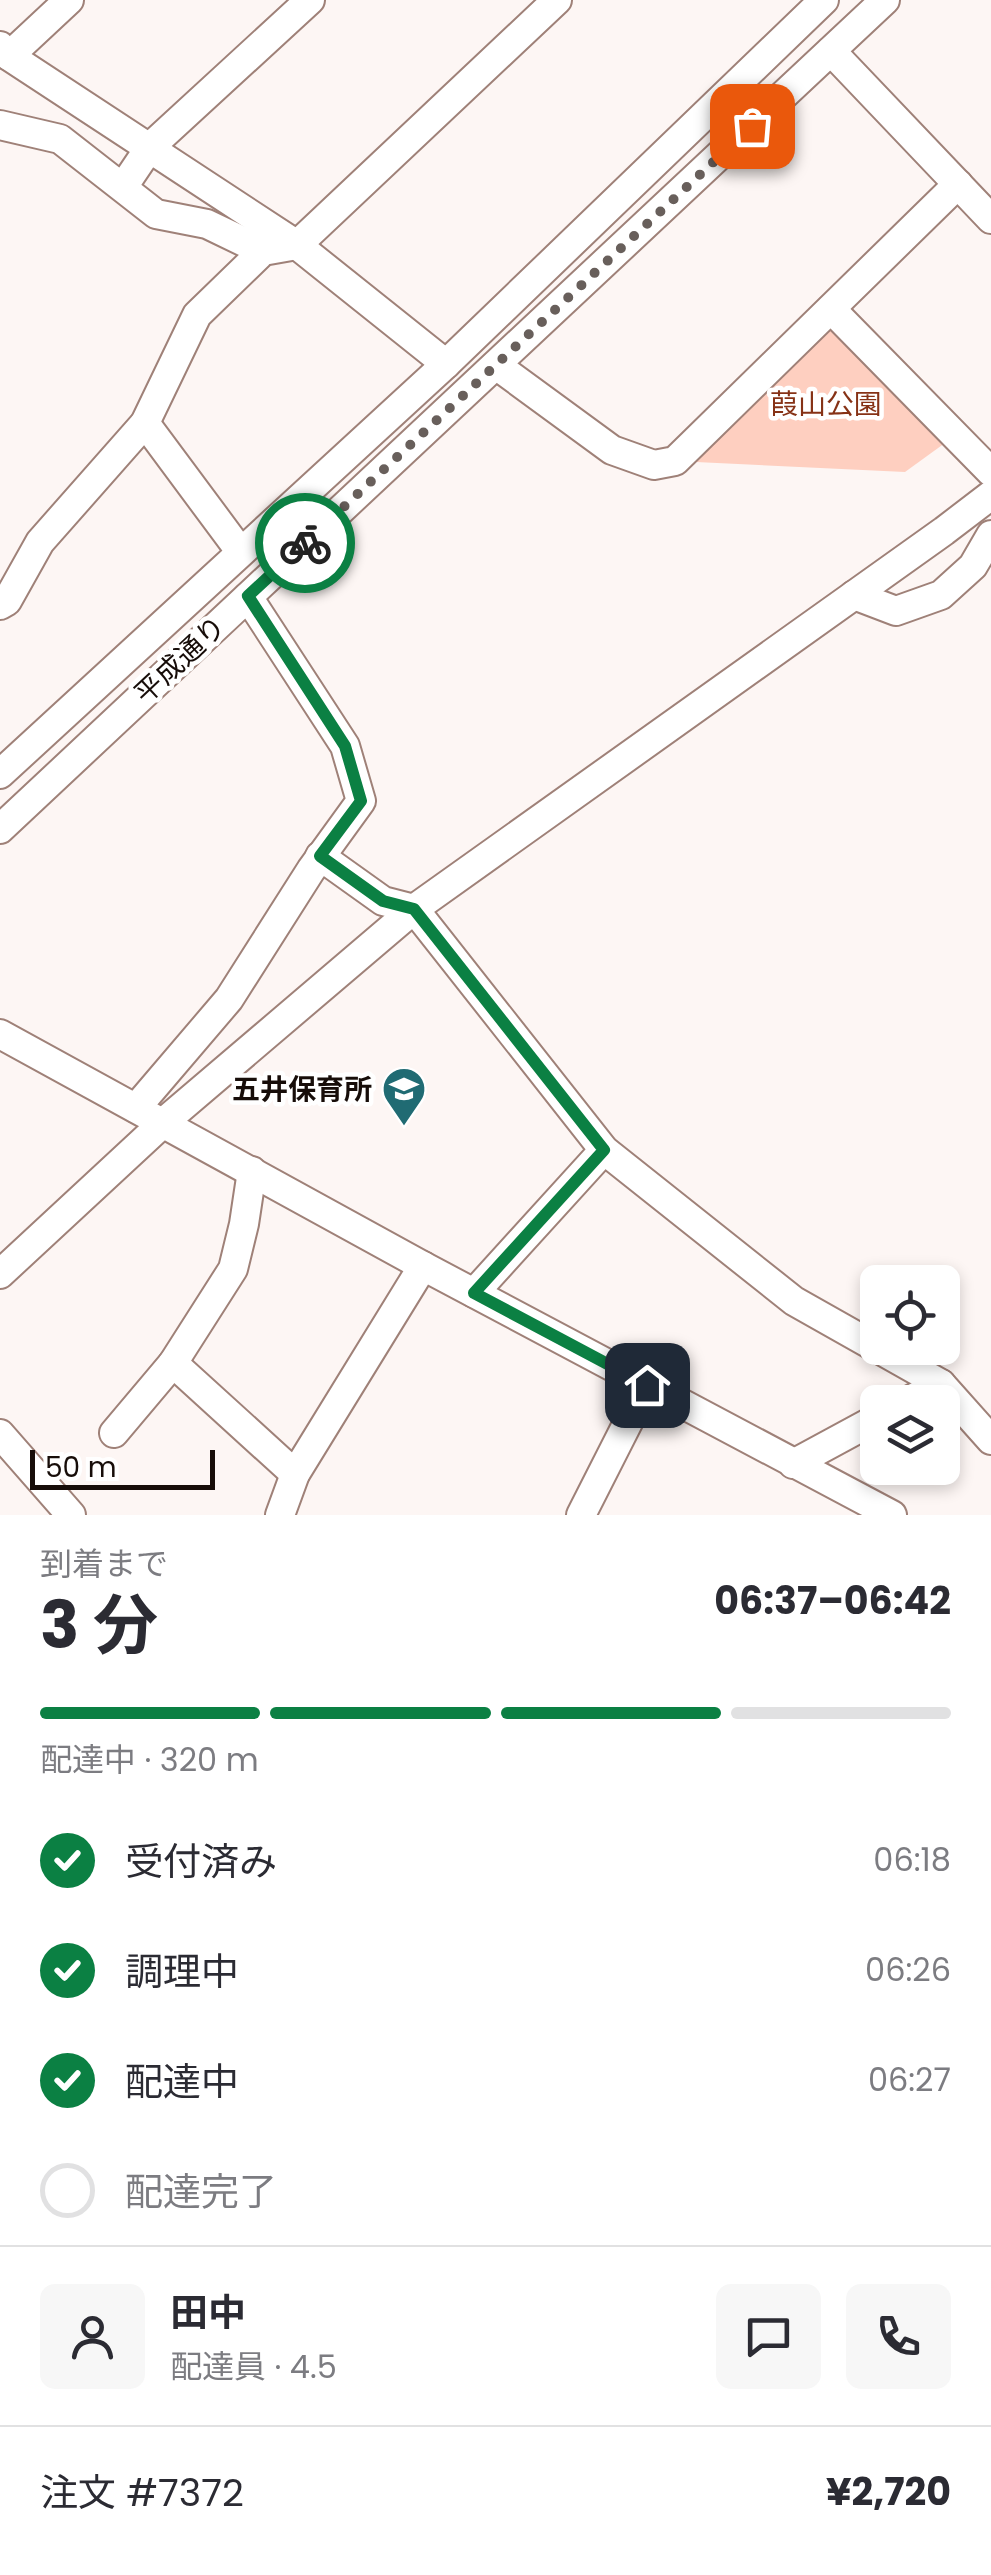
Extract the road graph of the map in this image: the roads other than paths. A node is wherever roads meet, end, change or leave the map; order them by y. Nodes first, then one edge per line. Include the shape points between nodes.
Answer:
1 (68, 0) edge
2 (310, 0) edge
3 (557, 0) edge
4 (824, 0) edge
5 (885, 0) edge
6 (4, 51) edge
7 (832, 52) junction
8 (0, 124) edge
9 (150, 147) junction
10 (958, 184) junction
11 (123, 187) junction
12 (991, 219) edge
13 (297, 245) junction
14 (262, 251) junction
15 (831, 308) junction
16 (446, 364) junction
17 (496, 365) junction
18 (145, 424) junction
19 (991, 472) edge
20 (991, 495) edge
21 (944, 531) junction
22 (990, 537) edge
23 (240, 551) junction
24 (973, 566) junction
25 (854, 595) junction
26 (248, 596) junction
27 (0, 605) edge
28 (0, 774) edge
29 (0, 829) edge
30 (320, 856) junction
31 (414, 909) junction
32 (0, 1034) edge
33 (136, 1108) junction
34 (164, 1122) junction
35 (604, 1150) junction
36 (252, 1171) junction
37 (424, 1266) junction
38 (0, 1274) edge
39 (474, 1293) junction
40 (173, 1363) junction
41 (941, 1384) joint
42 (647, 1385) junction
43 (860, 1428) edge
44 (114, 1432) dead end
45 (0, 1434) edge
46 (991, 1440) edge
47 (794, 1464) junction
48 (295, 1474) junction
49 (72, 1515) edge
50 (280, 1515) edge
51 (582, 1515) edge
52 (892, 1515) edge

1 - 6 street
2 - 9 street
3 - 13 street
4 - 16 street, 平成通り
5 - 7 street, 平成通り
6 - 9 street
7 - 10 street
7 - 17 street, 平成通り
8 - 11 street via 60,139
9 - 11 street
9 - 13 street
10 - 12 street
10 - 15 street
11 - 14 street via 156,214 207,224
13 - 14 street
13 - 16 street
14 - 18 street via 197,315
15 - 17 street via 675,461 654,465 612,450
15 - 19 street
16 - 23 street, 平成通り
17 - 26 street, 平成通り
18 - 23 street
18 - 27 street via 40,542
20 - 21 street
21 - 22 street
21 - 24 street
21 - 25 street
22 - 24 street
23 - 28 street, 平成通り
24 - 25 street via 941,595 896,610
25 - 31 street
26 - 29 street, 平成通り
26 - 30 street via 345,746 361,801
30 - 31 street via 383,901
30 - 33 street via 229,999
31 - 34 street
31 - 35 street
32 - 33 street
33 - 34 street
34 - 36 street
34 - 38 street
35 - 39 street
35 - 41 street via 794,1300
36 - 37 street
36 - 40 street via 233,1269
37 - 39 street
37 - 48 street
39 - 42 street
40 - 44 street
40 - 48 street
41 - 46 street
42 - 47 street
42 - 51 street
43 - 47 street
45 - 49 street
47 - 52 street
48 - 50 street

